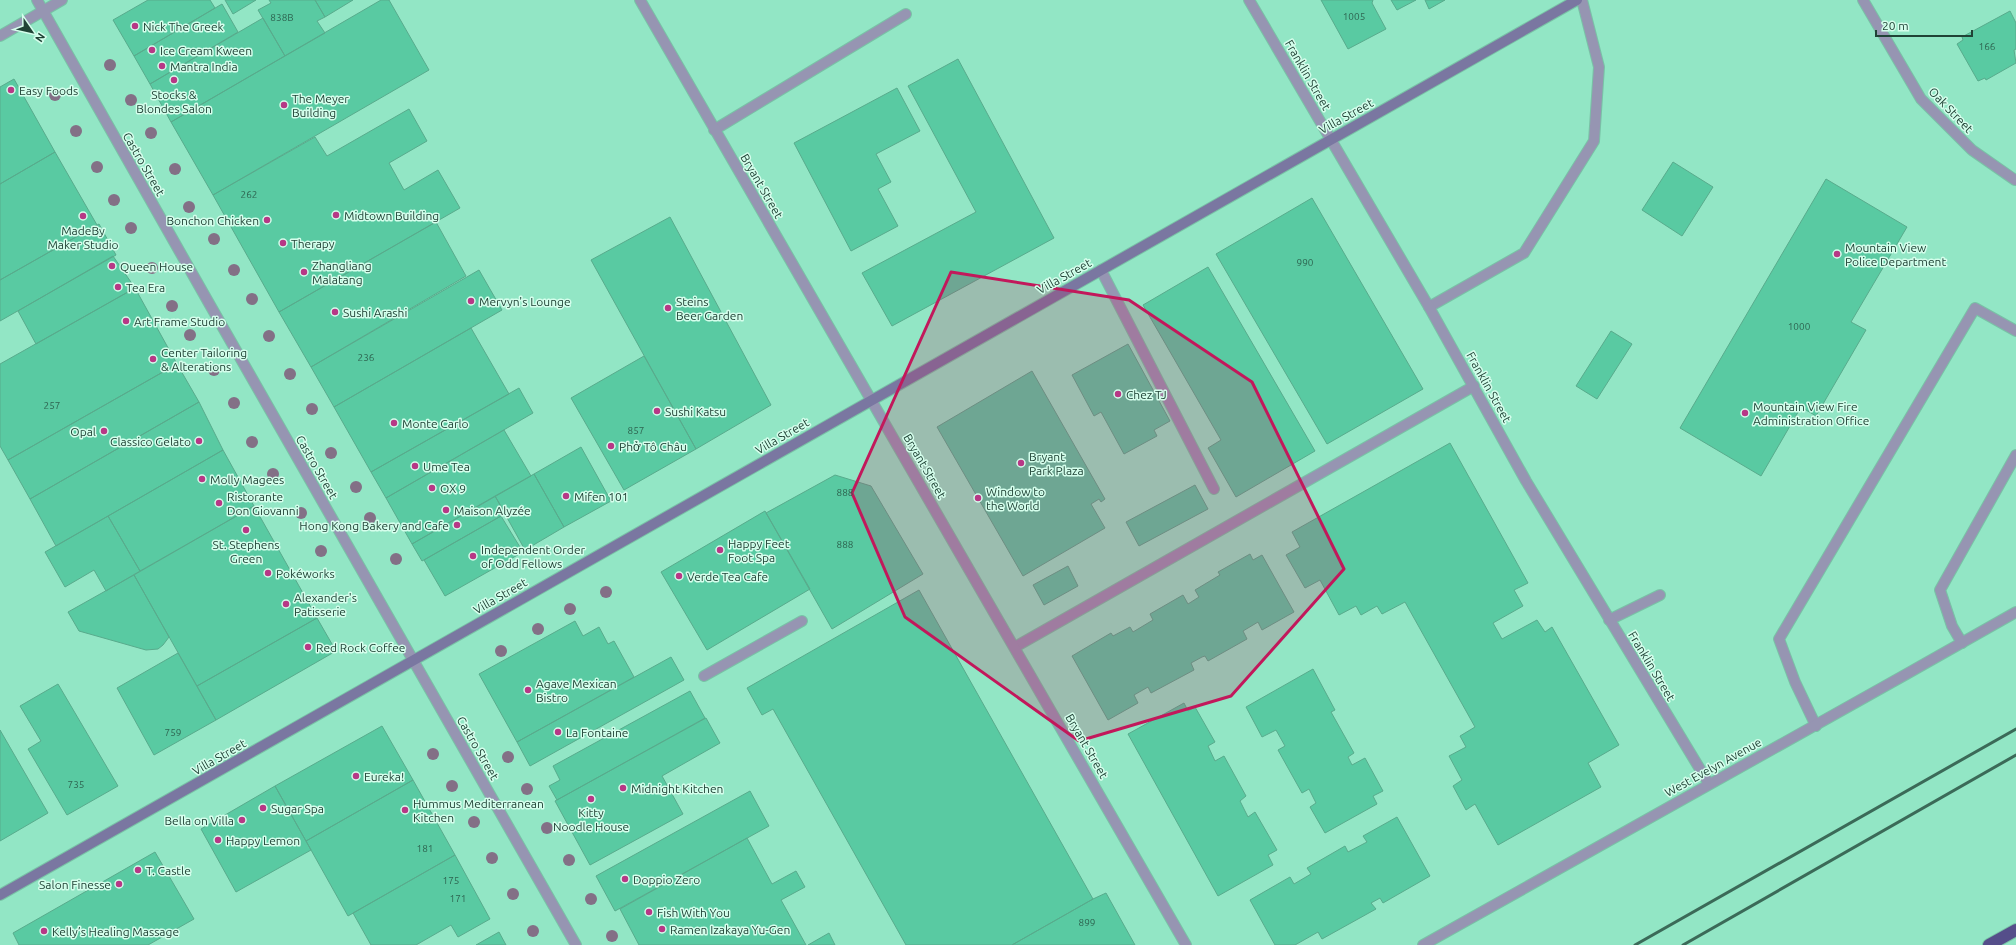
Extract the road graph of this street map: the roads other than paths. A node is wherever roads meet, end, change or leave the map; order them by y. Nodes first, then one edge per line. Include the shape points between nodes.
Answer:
1 (37, 0) edge
2 (62, 0) edge
3 (640, 0) edge
4 (1249, 0) edge
5 (1577, 0) edge
6 (1582, 0) edge
7 (1863, 0) edge
8 (43, 11) junction
9 (906, 14) dead end
10 (0, 36) edge
11 (714, 130) junction
12 (1331, 140) junction
13 (2015, 181) edge
14 (1101, 270) junction
15 (1429, 307) junction
16 (2016, 331) edge
17 (1474, 386) junction
18 (873, 401) junction
19 (2016, 455) edge
20 (1214, 489) dead end
21 (1660, 595) dead end
22 (2016, 612) edge
23 (1609, 620) junction
24 (802, 621) dead end
25 (1962, 643) junction
26 (1015, 647) junction
27 (413, 660) junction
28 (704, 676) dead end
29 (1816, 726) junction
30 (1709, 784) junction
31 (0, 895) edge
32 (2016, 930) edge
33 (576, 945) edge
34 (1186, 945) edge
35 (1423, 945) edge
36 (1989, 945) edge

1 - 8 street, Castro Street
2 - 8 street
3 - 11 street, Bryant Street
4 - 12 street, Franklin Street
5 - 12 main road, Villa Street
6 - 15 street via 1599,68 1594,141 1524,253
7 - 13 street, Oak Street via 1921,99 1972,150
8 - 10 street
8 - 27 street, Castro Street
9 - 11 street
11 - 18 street, Bryant Street
12 - 14 main road, Villa Street
12 - 15 street, Franklin Street
14 - 18 main road, Villa Street
14 - 20 street
15 - 17 street, Franklin Street
16 - 29 street via 1976,308 1779,640
17 - 23 street, Franklin Street via 1526,481
17 - 26 street
18 - 26 street, Bryant Street
18 - 27 main road, Villa Street
19 - 25 street via 1940,590 1952,626
21 - 23 street
22 - 25 street, West Evelyn Avenue
23 - 30 street, Franklin Street
24 - 28 street
25 - 29 street, West Evelyn Avenue
26 - 34 street, Bryant Street
27 - 31 main road, Villa Street
27 - 33 street, Castro Street
29 - 30 street, West Evelyn Avenue
30 - 35 street, West Evelyn Avenue
32 - 36 highway

